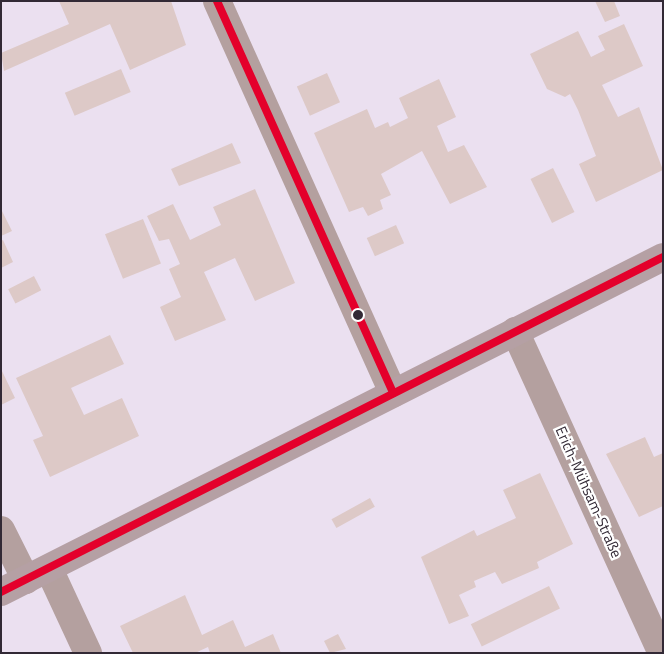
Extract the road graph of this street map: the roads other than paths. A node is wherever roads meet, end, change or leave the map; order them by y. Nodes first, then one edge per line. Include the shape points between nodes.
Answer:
1 (218, 1) edge
2 (663, 257) edge
3 (515, 331) junction
4 (393, 393) junction
5 (1, 530) edge
6 (37, 574) junction
7 (1, 592) edge
8 (88, 653) edge
9 (662, 653) edge

1 - 4 street
2 - 3 main road
3 - 4 main road
3 - 9 street, Erich-Mühsam-Straße
4 - 6 main road
5 - 6 street
6 - 7 main road
6 - 8 street

